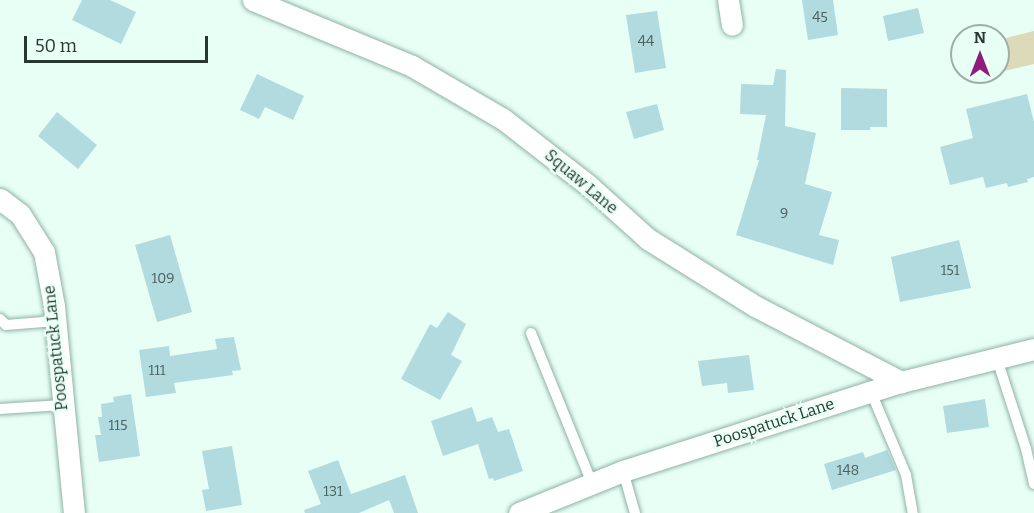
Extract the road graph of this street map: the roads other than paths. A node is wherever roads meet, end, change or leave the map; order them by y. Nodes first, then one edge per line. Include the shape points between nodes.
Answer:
1 (253, 0) edge
2 (728, 0) edge
3 (732, 25) dead end
4 (0, 199) edge
5 (0, 319) edge
6 (56, 321) junction
7 (531, 333) dead end
8 (1034, 349) edge
9 (998, 359) junction
10 (901, 382) junction
11 (871, 392) junction
12 (62, 405) junction
13 (0, 409) edge
14 (623, 471) junction
15 (592, 483) junction
16 (1034, 484) edge
17 (74, 513) edge
18 (519, 513) edge
19 (635, 513) edge
20 (913, 513) edge

1 - 10 street, Squaw Lane via 412,66 503,119 588,185 648,239 755,306
2 - 3 street
4 - 6 street, Poospatuck Lane via 20,214 44,252
5 - 6 lane via 6,325
6 - 12 street, Poospatuck Lane
7 - 15 lane
8 - 9 street, Poospatuck Lane
9 - 10 street, Poospatuck Lane
9 - 16 lane
10 - 11 street, Poospatuck Lane
11 - 14 street, Poospatuck Lane
11 - 20 lane via 906,475
12 - 13 lane
12 - 17 street, Poospatuck Lane
14 - 15 street, Poospatuck Lane
14 - 19 lane
15 - 18 street, Poospatuck Lane

